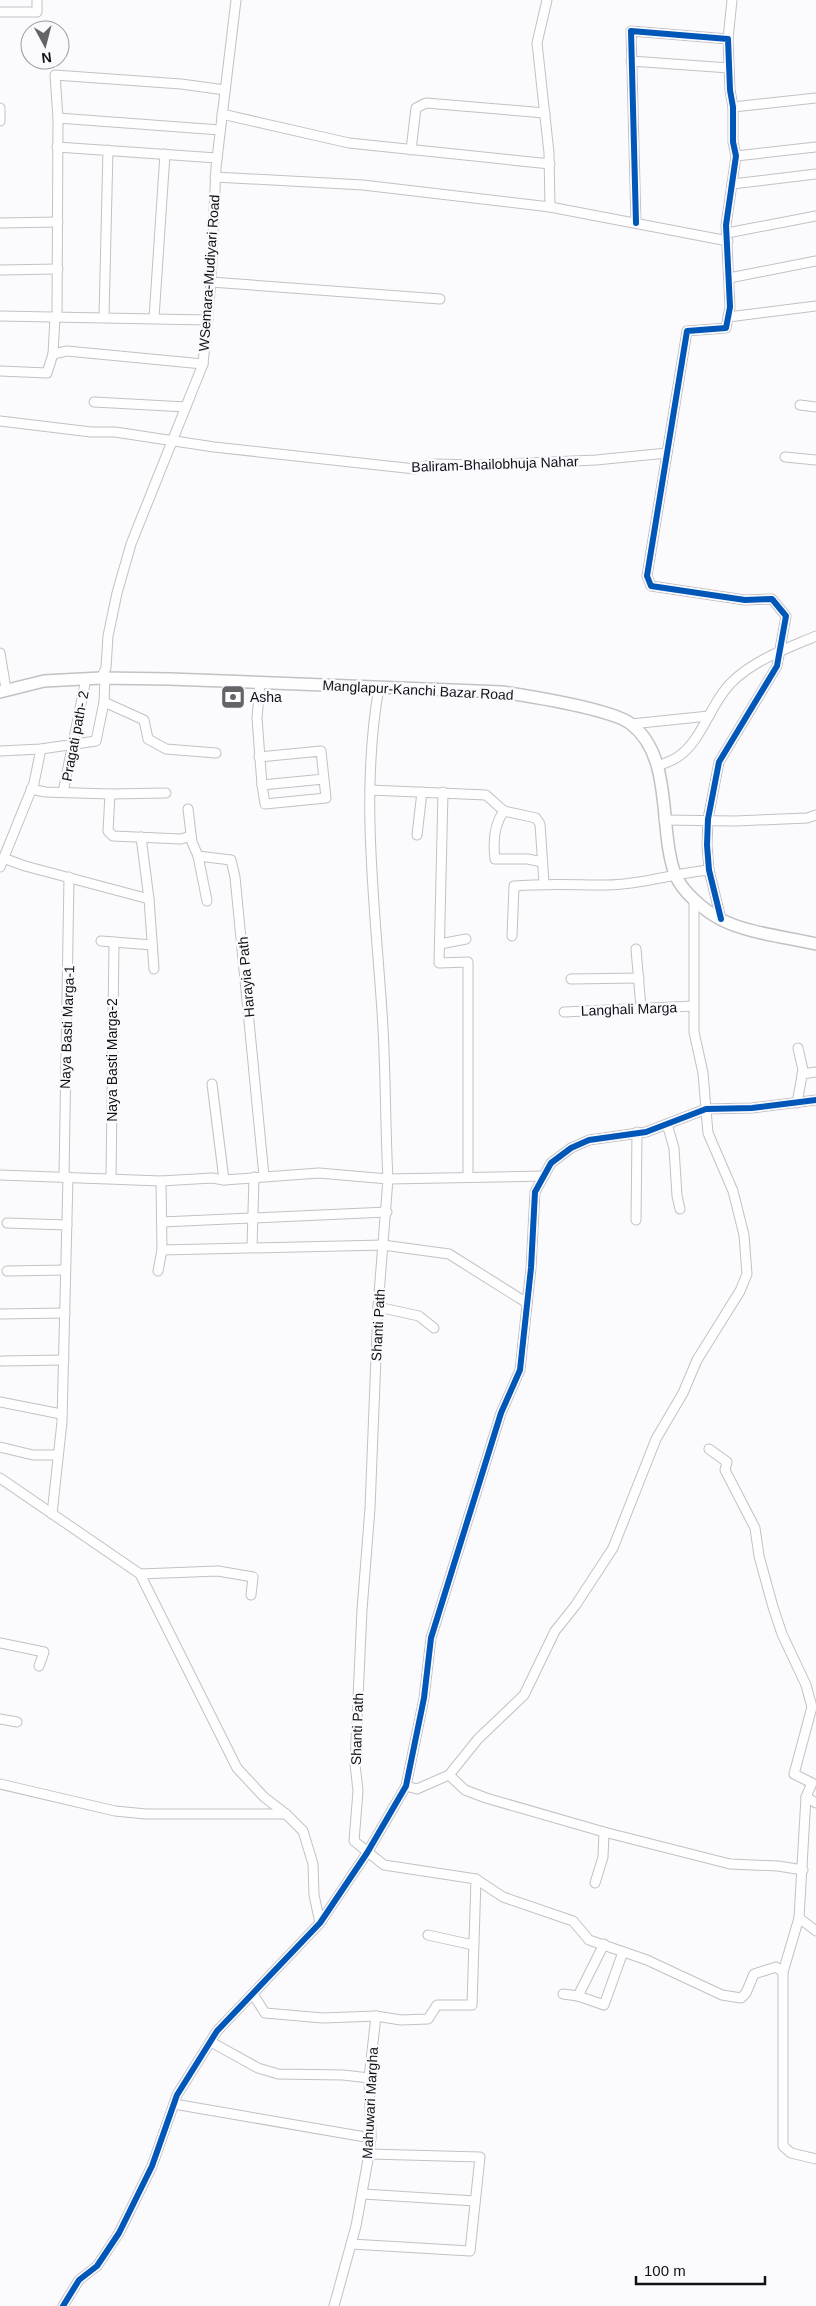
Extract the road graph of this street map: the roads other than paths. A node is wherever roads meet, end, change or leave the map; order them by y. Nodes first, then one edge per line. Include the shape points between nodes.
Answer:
1 (36, 0) edge
2 (236, 0) edge
3 (548, 0) edge
4 (732, 0) edge
5 (0, 12) edge
6 (728, 40) junction
7 (631, 61) junction
8 (729, 68) junction
9 (225, 90) junction
10 (816, 98) edge
11 (733, 107) junction
12 (0, 108) edge
13 (545, 113) junction
14 (222, 114) junction
15 (58, 118) junction
16 (0, 121) edge
17 (220, 130) junction
18 (58, 147) junction
19 (816, 147) edge
20 (108, 150) junction
21 (411, 150) junction
22 (165, 154) junction
23 (736, 156) junction
24 (217, 158) junction
25 (550, 164) junction
26 (816, 174) edge
27 (215, 177) junction
28 (732, 184) junction
29 (550, 207) junction
30 (816, 216) edge
31 (58, 222) junction
32 (0, 223) edge
33 (636, 223) junction
34 (727, 237) junction
35 (816, 261) edge
36 (58, 269) junction
37 (0, 270) edge
38 (729, 278) junction
39 (211, 282) junction
40 (440, 299) dead end
41 (816, 306) edge
42 (0, 316) edge
43 (56, 317) junction
44 (104, 317) junction
45 (154, 318) junction
46 (728, 318) junction
47 (208, 320) junction
48 (53, 354) junction
49 (203, 364) junction
50 (0, 372) edge
51 (94, 402) dead end
52 (800, 405) dead end
53 (186, 407) junction
54 (816, 407) edge
55 (0, 421) edge
56 (173, 440) junction
57 (667, 453) junction
58 (785, 457) dead end
59 (816, 460) edge
60 (816, 636) edge
61 (781, 651) junction
62 (0, 653) edge
63 (86, 679) junction
64 (103, 679) junction
65 (260, 683) junction
66 (379, 687) junction
67 (3, 691) edge
68 (104, 702) junction
69 (709, 716) junction
70 (631, 724) junction
71 (73, 746) junction
72 (41, 749) junction
73 (0, 751) edge
74 (216, 753) dead end
75 (259, 757) junction
76 (658, 766) junction
77 (324, 779) junction
78 (262, 785) junction
79 (31, 789) junction
80 (370, 790) junction
81 (63, 792) junction
82 (422, 792) junction
83 (443, 792) junction
84 (166, 793) dead end
85 (110, 794) junction
86 (188, 809) dead end
87 (504, 811) junction
88 (816, 815) edge
89 (708, 819) junction
90 (664, 820) junction
91 (418, 834) dead end
92 (192, 836) junction
93 (140, 837) junction
94 (198, 856) junction
95 (2, 862) edge
96 (542, 862) junction
97 (709, 870) junction
98 (675, 874) junction
99 (68, 877) junction
100 (544, 883) junction
101 (149, 899) junction
102 (694, 899) junction
103 (207, 901) dead end
104 (721, 919) junction
105 (512, 936) dead end
106 (466, 939) dead end
107 (101, 941) dead end
108 (114, 942) junction
109 (440, 944) junction
110 (816, 944) edge
111 (152, 945) junction
112 (636, 949) dead end
113 (154, 969) dead end
114 (639, 978) junction
115 (571, 980) dead end
116 (693, 1006) junction
117 (641, 1008) junction
118 (564, 1012) dead end
119 (798, 1048) dead end
120 (816, 1072) edge
121 (802, 1074) junction
122 (212, 1084) dead end
123 (816, 1100) edge
124 (797, 1103) junction
125 (706, 1110) junction
126 (667, 1124) junction
127 (637, 1132) junction
128 (0, 1175) edge
129 (259, 1176) junction
130 (468, 1176) junction
131 (544, 1176) junction
132 (66, 1177) junction
133 (111, 1178) junction
134 (388, 1179) junction
135 (224, 1180) junction
136 (161, 1181) junction
137 (680, 1208) dead end
138 (387, 1212) junction
139 (253, 1217) junction
140 (636, 1220) dead end
141 (162, 1222) junction
142 (7, 1223) dead end
143 (67, 1225) junction
144 (384, 1245) junction
145 (252, 1247) junction
146 (162, 1250) junction
147 (65, 1270) junction
148 (8, 1271) dead end
149 (158, 1272) dead end
150 (527, 1303) junction
151 (378, 1307) junction
152 (65, 1313) junction
153 (0, 1314) edge
154 (434, 1328) dead end
155 (64, 1360) junction
156 (2, 1361) dead end
157 (0, 1402) edge
158 (61, 1414) junction
159 (0, 1447) edge
160 (709, 1449) dead end
161 (58, 1455) junction
162 (0, 1478) edge
163 (52, 1514) junction
164 (140, 1574) junction
165 (251, 1596) dead end
166 (0, 1643) edge
167 (38, 1666) dead end
168 (0, 1719) edge
169 (17, 1722) dead end
170 (449, 1775) junction
171 (0, 1784) edge
172 (406, 1786) junction
173 (806, 1797) junction
174 (816, 1803) edge
175 (286, 1814) junction
176 (604, 1832) junction
177 (367, 1853) junction
178 (803, 1870) junction
179 (476, 1879) junction
180 (596, 1882) dead end
181 (799, 1918) junction
182 (320, 1923) junction
183 (816, 1931) edge
184 (428, 1936) dead end
185 (604, 1944) junction
186 (473, 1945) junction
187 (623, 1952) junction
188 (783, 1972) junction
189 (254, 1994) junction
190 (563, 1994) dead end
191 (578, 1996) junction
192 (376, 2016) junction
193 (211, 2042) junction
194 (370, 2078) junction
195 (174, 2104) junction
196 (371, 2138) junction
197 (369, 2154) junction
198 (816, 2158) edge
199 (363, 2194) junction
200 (475, 2201) junction
201 (351, 2244) junction
202 (63, 2306) edge
203 (334, 2306) edge

1 - 5 street via 37,12
2 - 9 street, WSemara-Mudiyari Road
3 - 13 street via 537,43
4 - 6 street
6 - 7 street via 630,31
6 - 8 street
7 - 8 street
7 - 33 street
8 - 11 street
9 - 14 street, WSemara-Mudiyari Road
9 - 15 street via 55,75
10 - 11 street
11 - 23 street
12 - 16 street
13 - 21 street via 426,103 416,108
13 - 25 street
14 - 17 street, WSemara-Mudiyari Road
14 - 21 street via 349,143
15 - 17 street
15 - 18 street
17 - 24 street, WSemara-Mudiyari Road
18 - 20 street
18 - 31 street
19 - 23 street
20 - 22 street
20 - 44 street
21 - 25 street
22 - 24 street
22 - 45 street
23 - 28 street
24 - 27 street, WSemara-Mudiyari Road
25 - 29 street
26 - 28 street
27 - 29 street via 363,185
27 - 39 street, WSemara-Mudiyari Road
28 - 34 street
29 - 33 street
30 - 34 street
31 - 32 street
31 - 36 street
33 - 34 street
34 - 38 street
35 - 38 street
36 - 37 street
36 - 43 street
38 - 46 street
39 - 40 street
39 - 47 street, WSemara-Mudiyari Road
41 - 46 street
42 - 43 street
43 - 44 street
43 - 48 street
44 - 45 street
45 - 47 street
46 - 57 street via 726,328 687,331
47 - 49 street, WSemara-Mudiyari Road
48 - 49 street via 67,351
48 - 50 street via 47,374
49 - 53 street, WSemara-Mudiyari Road
51 - 53 street
52 - 54 street
53 - 56 street, WSemara-Mudiyari Road
55 - 56 street, Baliram-Bhailobhuja Nahar
56 - 57 street, Baliram-Bhailobhuja Nahar via 415,468 433,464 596,460
56 - 64 street, WSemara-Mudiyari Road via 131,544 108,636
57 - 61 street via 647,576 651,586 745,600 772,599 786,616
58 - 59 street
60 - 61 street
61 - 69 street via 733,681 721,694
61 - 89 street via 763,692 748,711 719,762
62 - 67 street
63 - 64 street, Manglapur-Kanchi Bazar Road
63 - 67 street, Manglapur-Kanchi Bazar Road via 44,680
63 - 71 street, Pragati path- 2
64 - 65 street, Manglapur-Kanchi Bazar Road via 170,678
64 - 68 street, WSemara-Mudiyari Road
65 - 66 street, Manglapur-Kanchi Bazar Road
65 - 75 street via 257,718
66 - 70 street, Manglapur-Kanchi Bazar Road via 502,692 610,715
66 - 80 street, Shanti Path via 372,737
68 - 71 street, WSemara-Mudiyari Road via 96,741
68 - 74 street via 144,720 148,739 166,749
69 - 70 street
69 - 76 street via 678,756
70 - 76 street, Manglapur-Kanchi Bazar Road via 648,745
71 - 72 street
71 - 81 street, Pragati path- 2
72 - 73 street
72 - 79 street
75 - 77 street via 321,751
75 - 78 street
76 - 90 street, Manglapur-Kanchi Bazar Road
77 - 78 street
77 - 78 street via 326,798 265,804
79 - 81 street
79 - 95 street
80 - 82 street
80 - 134 street, Shanti Path via 371,878 382,1015
81 - 85 street
82 - 83 street
82 - 91 street
83 - 87 street via 486,795
83 - 109 street
84 - 85 street
85 - 93 street via 108,831 113,836
86 - 92 street
87 - 96 street via 536,818 540,824
87 - 96 street via 499,817 494,843 495,859
88 - 89 street via 744,821
89 - 90 street
89 - 97 street
90 - 98 street, Manglapur-Kanchi Bazar Road
92 - 93 street via 182,839
92 - 94 street
93 - 101 street
94 - 103 street
94 - 129 street, Harayia Path via 231,860 236,877
95 - 99 street
96 - 100 street
97 - 98 street
97 - 104 street
98 - 100 street via 606,885
98 - 102 street, Manglapur-Kanchi Bazar Road
99 - 101 street
99 - 132 street, Naya Basti Marga-1
100 - 105 street via 514,886
101 - 111 street
102 - 104 street, Manglapur-Kanchi Bazar Road
102 - 116 street via 696,996
104 - 110 street, Manglapur-Kanchi Bazar Road via 744,928
106 - 109 street
107 - 108 street
108 - 111 street
108 - 133 street, Naya Basti Marga-2
109 - 130 street via 439,962 468,962
111 - 113 street
112 - 114 street
114 - 115 street
114 - 117 street
116 - 117 street, Langhali Marga
116 - 125 street
117 - 118 street, Langhali Marga
119 - 121 street
120 - 121 street
121 - 124 street
122 - 135 street
123 - 124 street
124 - 125 street
125 - 126 street
125 - 170 street via 708,1133 738,1208 747,1274 656,1439 613,1548 555,1631 524,1695 478,1739
126 - 127 street
126 - 137 street via 674,1148
127 - 131 street via 590,1140 570,1148 552,1163
127 - 140 street
128 - 132 street
129 - 134 street via 319,1173
129 - 135 street
129 - 139 street
130 - 131 street
130 - 134 street
131 - 150 street via 535,1192
132 - 133 street
132 - 143 street, Naya Basti Marga-1
133 - 136 street
134 - 138 street, Shanti Path
135 - 136 street
136 - 141 street
138 - 139 street
138 - 144 street, Shanti Path
139 - 141 street
139 - 145 street
141 - 146 street
142 - 143 street
143 - 147 street, Naya Basti Marga-1
144 - 145 street
144 - 150 street via 449,1254
144 - 151 street, Shanti Path
145 - 146 street
146 - 149 street
147 - 148 street
147 - 152 street, Naya Basti Marga-1
150 - 172 street via 520,1370 501,1412 431,1638 424,1698
151 - 154 street via 420,1316
151 - 177 street, Shanti Path via 355,1764 358,1791 354,1841
152 - 153 street
152 - 155 street, Naya Basti Marga-1
155 - 156 street
155 - 158 street, Naya Basti Marga-1
157 - 158 street
158 - 161 street, Naya Basti Marga-1
159 - 161 street via 33,1455
160 - 173 street via 727,1462 725,1470 755,1528 773,1607 806,1684 812,1707 794,1774 812,1783
161 - 163 street, Naya Basti Marga-1
162 - 163 street
163 - 164 street
164 - 165 street via 218,1571 253,1576
164 - 175 street via 237,1768 264,1797
166 - 167 street via 44,1652
168 - 169 street
170 - 172 street via 417,1789
170 - 176 street via 466,1790 486,1798
171 - 175 street via 123,1812
172 - 177 street
173 - 174 street
173 - 178 street
175 - 182 street via 303,1831 313,1864 314,1895
176 - 178 street via 730,1864
176 - 180 street via 603,1857
177 - 179 street via 384,1865
177 - 182 street
178 - 181 street
179 - 185 street via 503,1898 573,1921 589,1940
179 - 186 street
181 - 183 street
181 - 188 street
182 - 189 street
184 - 186 street
185 - 187 street
185 - 191 street
186 - 192 street via 472,2005 437,2005 428,2019 400,2020
187 - 188 street via 722,1995 741,1998 754,1974 776,1967
187 - 191 street via 604,2005
188 - 198 street via 783,2146 791,2153
189 - 192 street via 265,2013 323,2018
189 - 193 street via 217,2031
190 - 191 street
192 - 194 street, Mahuwari Margha
193 - 194 street via 258,2068 278,2074
193 - 195 street via 176,2095
194 - 196 street, Mahuwari Margha
195 - 196 street
195 - 202 street via 152,2166 118,2233 97,2266 79,2280
196 - 197 street, Mahuwari Margha
197 - 199 street, Mahuwari Margha
197 - 200 street via 480,2157
199 - 200 street
199 - 201 street, Mahuwari Margha
200 - 201 street via 470,2251
201 - 203 street, Mahuwari Margha

